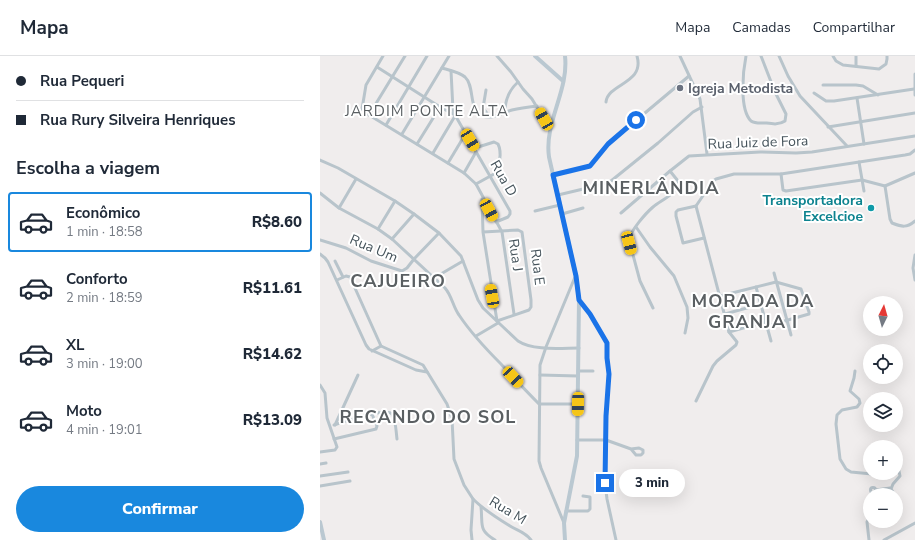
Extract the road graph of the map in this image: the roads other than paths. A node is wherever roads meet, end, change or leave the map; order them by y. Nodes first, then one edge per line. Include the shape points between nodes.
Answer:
1 (383, 56) edge
2 (405, 56) edge
3 (427, 56) edge
4 (449, 56) edge
5 (497, 56) edge
6 (536, 56) edge
7 (565, 56) edge
8 (637, 56) edge
9 (680, 56) edge
10 (746, 56) edge
11 (761, 56) edge
12 (779, 56) edge
13 (833, 56) edge
14 (856, 56) edge
15 (887, 56) edge
16 (856, 66) junction
17 (377, 67) junction
18 (442, 68) junction
19 (451, 71) junction
20 (915, 74) edge
21 (689, 76) junction
22 (392, 78) junction
23 (563, 81) junction
24 (518, 82) junction
25 (823, 85) dead end
26 (408, 88) junction
27 (914, 89) edge
28 (486, 90) dead end
29 (814, 93) dead end
30 (878, 95) junction
31 (915, 95) edge
32 (424, 97) junction
33 (857, 98) junction
34 (606, 102) dead end
35 (536, 106) junction
36 (440, 107) junction
37 (702, 107) junction
38 (505, 112) junction
39 (915, 113) edge
40 (369, 115) junction
41 (455, 115) junction
42 (489, 116) junction
43 (861, 122) junction
44 (386, 125) junction
45 (551, 126) junction
46 (828, 127) junction
47 (466, 133) junction
48 (402, 134) junction
49 (915, 136) edge
50 (417, 144) junction
51 (864, 144) junction
52 (847, 146) junction
53 (475, 150) junction
54 (915, 150) edge
55 (433, 153) junction
56 (707, 154) junction
57 (320, 160) edge
58 (858, 162) junction
59 (448, 163) junction
60 (670, 170) junction
61 (464, 173) junction
62 (915, 173) edge
63 (781, 174) junction
64 (553, 175) junction
65 (490, 176) junction
66 (356, 179) junction
67 (862, 180) junction
68 (476, 184) junction
69 (885, 186) junction
70 (864, 191) dead end
71 (320, 193) edge
72 (558, 196) junction
73 (482, 197) junction
74 (395, 201) junction
75 (560, 205) junction
76 (696, 206) junction
77 (339, 208) junction
78 (583, 208) dead end
79 (535, 211) dead end
80 (621, 213) dead end
81 (414, 214) junction
82 (562, 214) junction
83 (915, 221) edge
84 (496, 222) junction
85 (636, 227) junction
86 (378, 229) junction
87 (483, 232) junction
88 (502, 232) junction
89 (440, 234) junction
90 (704, 238) junction
91 (392, 239) junction
92 (320, 240) edge
93 (915, 254) edge
94 (321, 255) edge
95 (414, 259) junction
96 (335, 261) dead end
97 (463, 261) junction
98 (774, 273) dead end
99 (343, 277) junction
100 (434, 278) junction
101 (336, 280) junction
102 (915, 280) edge
103 (776, 282) junction
104 (575, 285) junction
105 (756, 287) junction
106 (720, 296) junction
107 (579, 300) junction
108 (761, 304) junction
109 (653, 308) dead end
110 (514, 314) junction
111 (725, 314) junction
112 (787, 321) junction
113 (497, 322) junction
114 (766, 324) junction
115 (685, 332) dead end
116 (729, 332) junction
117 (791, 335) dead end
118 (476, 336) junction
119 (770, 341) dead end
120 (381, 346) junction
121 (546, 347) junction
122 (579, 348) junction
123 (372, 351) junction
124 (578, 371) junction
125 (593, 371) dead end
126 (854, 371) dead end
127 (427, 372) junction
128 (358, 375) dead end
129 (540, 375) junction
130 (578, 376) junction
131 (320, 385) edge
132 (696, 401) dead end
133 (539, 404) junction
134 (578, 404) junction
135 (372, 414) junction
136 (334, 425) junction
137 (331, 429) junction
138 (334, 439) junction
139 (397, 439) dead end
140 (577, 440) junction
141 (606, 440) junction
142 (631, 449) dead end
143 (320, 452) edge
144 (326, 463) dead end
145 (320, 464) edge
146 (348, 472) dead end
147 (863, 473) edge
148 (320, 476) edge
149 (350, 481) dead end
150 (320, 486) edge
151 (583, 496) dead end
152 (472, 499) junction
153 (481, 507) junction
154 (566, 511) junction
155 (320, 522) edge
156 (564, 523) junction
157 (915, 523) edge
158 (868, 528) edge
159 (895, 535) junction
160 (324, 540) edge
161 (472, 540) edge
162 (495, 540) edge
163 (531, 540) edge
164 (565, 540) edge
165 (616, 540) edge
166 (869, 540) edge
167 (884, 540) edge
168 (898, 540) edge

1 - 17 street
2 - 22 street
3 - 26 street
4 - 18 street
5 - 24 street
6 - 23 street
7 - 23 street
8 - 34 street via 637,71 608,95
9 - 21 street
10 - 11 street via 743,95 750,120 779,124 785,121 786,114
12 - 46 street via 795,90
13 - 16 street via 839,63
14 - 16 street
15 - 16 street via 887,62 881,68
17 - 22 street
17 - 40 street via 364,90 362,109
18 - 19 street
18 - 32 street
19 - 41 street, Rua D
19 - 42 street via 465,77 470,85 475,109 480,114
20 - 27 street
21 - 37 street
21 - 64 street via 608,144 590,166
22 - 26 street
22 - 40 street
23 - 45 street
24 - 35 street
24 - 38 street via 508,94
25 - 30 street via 862,86
26 - 32 street
26 - 44 street
27 - 30 street
27 - 31 street
28 - 42 street via 483,108
29 - 33 street via 826,101
30 - 33 street
32 - 36 street
32 - 48 street
33 - 43 street
35 - 38 street
35 - 45 street
36 - 41 street
36 - 50 street
37 - 56 street
37 - 72 street via 611,181
38 - 42 street
39 - 43 street
40 - 44 street, Rua J
41 - 47 street, Rua D
41 - 55 street
43 - 46 street
43 - 51 street
44 - 48 street, Rua J
45 - 64 street via 548,142
46 - 52 street
47 - 53 street, Rua D
47 - 59 street
48 - 50 street, Rua J
49 - 51 street, Rua Juiz de Fora
50 - 55 street, Rua J
51 - 52 street, Rua Juiz de Fora
52 - 56 street, Rua Juiz de Fora via 796,153
53 - 61 street
53 - 65 street, Rua D
53 - 65 street via 494,142 499,145 497,168
54 - 58 street via 910,154
55 - 59 street, Rua J
56 - 60 street, Rua Juiz de Fora via 687,157
57 - 66 street
58 - 63 street
58 - 67 street
59 - 61 street, Rua J
60 - 80 street, Rua Juiz de Fora
60 - 85 street via 678,184 672,194 648,212
61 - 68 street, Rua J
62 - 69 street
63 - 67 street via 785,191
63 - 76 street via 742,173 716,179
64 - 72 street
65 - 68 street
65 - 84 street, Rua D via 510,212 510,216
66 - 74 street
66 - 77 street
67 - 69 street
67 - 70 street
68 - 73 street, Rua J
69 - 83 street via 892,222 904,227
71 - 77 street
72 - 75 street
73 - 84 street, Rua J
73 - 87 street
74 - 81 street
74 - 86 street
75 - 79 street
75 - 82 street
76 - 90 street
76 - 90 street via 678,210 676,216 683,243
77 - 86 street
78 - 82 street
81 - 89 street
81 - 91 street
82 - 104 street via 576,276
84 - 88 street, Rua J
85 - 109 street via 630,235 629,243 640,281
85 - 115 street via 674,276 687,307
86 - 91 street
87 - 88 street, Rua E
87 - 113 street
88 - 110 street, Rua J
88 - 110 street, Rua E via 518,230 522,233 531,307
89 - 95 street
89 - 97 street
90 - 106 street
91 - 95 street
92 - 95 street, Rua Um via 400,271 405,271
93 - 102 street
94 - 101 street
95 - 100 street
96 - 99 street
97 - 100 street
97 - 113 street via 478,300
98 - 103 street
99 - 101 street
99 - 120 street via 350,278
100 - 118 street via 448,291 459,315
101 - 123 street via 366,345
103 - 105 street
103 - 112 street
103 - 112 street via 801,289 809,312
104 - 107 street
104 - 121 street
105 - 106 street
105 - 108 street
106 - 111 street
107 - 122 street
107 - 141 street via 607,343 609,374
108 - 111 street
108 - 114 street
110 - 113 street, Rua E
111 - 116 street
112 - 114 street
112 - 117 street
113 - 118 street, Rua E
113 - 121 street via 524,344
114 - 116 street
114 - 119 street
116 - 132 street via 737,340 736,345 713,366
118 - 133 street
120 - 123 street
120 - 127 street via 420,364
121 - 122 street
121 - 129 street via 541,360
122 - 124 street
123 - 127 street via 416,370
124 - 125 street
124 - 130 street
126 - 147 street via 850,391 860,403 857,407 842,410 837,415 836,422 840,459 851,472
127 - 152 street via 449,408 454,459
128 - 136 street
129 - 130 street
129 - 133 street
130 - 134 street
131 - 137 street via 325,393 327,418
133 - 134 street
133 - 156 street via 541,468
134 - 140 street
135 - 136 street
135 - 138 street via 376,429
135 - 139 street via 390,413
136 - 137 street
137 - 138 street
138 - 143 street via 336,449
140 - 141 street
140 - 154 street via 577,456
141 - 142 street
141 - 165 street via 605,483
144 - 145 street
146 - 148 street
149 - 150 street
151 - 154 street via 590,497 588,511
152 - 153 street, Rua M
152 - 161 street
153 - 162 street via 483,531
153 - 163 street, Rua M via 523,532
154 - 156 street
155 - 160 street
156 - 164 street
157 - 159 street
158 - 166 street
159 - 167 street
159 - 168 street

